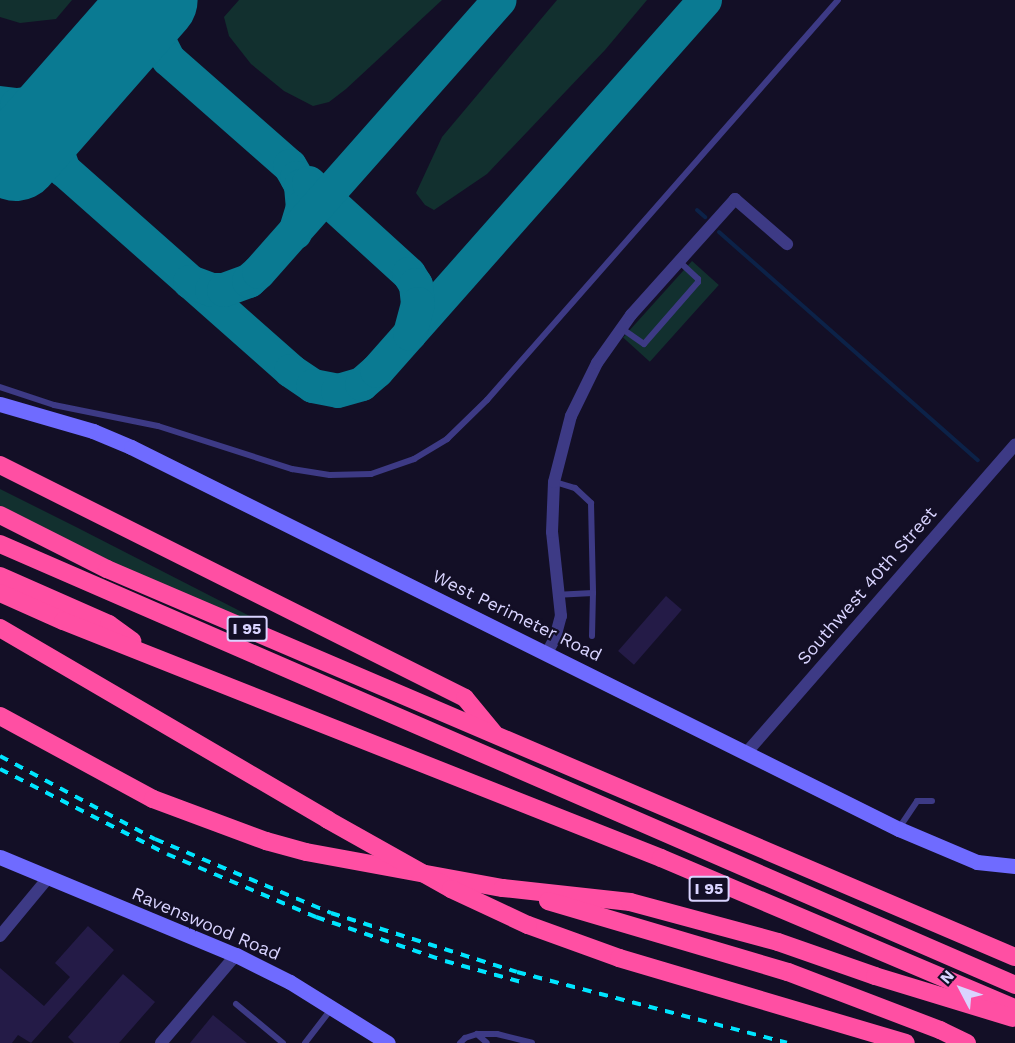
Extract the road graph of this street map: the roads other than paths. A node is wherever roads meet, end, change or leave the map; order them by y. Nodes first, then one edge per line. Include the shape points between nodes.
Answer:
1 (838, 0) edge
2 (787, 244) dead end
3 (679, 261) junction
4 (621, 327) junction
5 (0, 387) edge
6 (0, 404) edge
7 (1015, 445) edge
8 (0, 465) edge
9 (554, 482) junction
10 (0, 515) edge
11 (0, 536) edge
12 (0, 544) edge
13 (67, 574) junction
14 (0, 576) edge
15 (0, 593) edge
16 (593, 593) junction
17 (559, 595) junction
18 (0, 606) edge
19 (0, 628) edge
20 (592, 636) dead end
21 (547, 653) junction
22 (152, 657) junction
23 (0, 716) edge
24 (497, 737) junction
25 (747, 752) junction
26 (932, 801) dead end
27 (899, 829) junction
28 (0, 857) edge
29 (1015, 866) edge
30 (48, 878) junction
31 (503, 888) junction
32 (0, 936) edge
33 (236, 955) junction
34 (1015, 957) edge
35 (1015, 985) edge
36 (236, 1004) dead end
37 (333, 1008) junction
38 (1015, 1008) edge
39 (1015, 1018) edge
40 (477, 1034) junction
41 (161, 1043) edge
42 (283, 1043) edge
43 (305, 1043) edge
44 (388, 1043) edge
45 (460, 1043) edge
46 (487, 1043) edge
47 (531, 1043) edge
48 (906, 1043) edge
49 (968, 1043) edge

1 - 5 lane via 487,400 447,439 414,459 371,474 330,475 292,469 158,426 54,405
2 - 3 street via 735,199
3 - 4 street
3 - 4 lane via 698,282 644,344
4 - 9 street via 578,399
6 - 21 street, West Perimeter Road via 93,431 131,447
7 - 25 street, Southwest 40th Street
8 - 24 highway via 465,698
9 - 16 lane via 575,488 591,503
9 - 17 street via 552,532
10 - 24 highway, I 95 via 107,568
11 - 13 highway
12 - 13 highway
13 - 35 highway
14 - 22 highway via 109,624
15 - 22 highway
16 - 17 lane
16 - 20 lane
17 - 21 street via 560,623
18 - 39 highway, I 95 via 674,874
19 - 48 highway, bridge via 328,820 451,889 528,925 619,958
21 - 25 street, West Perimeter Road
22 - 38 highway via 661,858
23 - 31 highway via 153,799 266,841 306,852
24 - 34 highway, I 95
25 - 27 street, West Perimeter Road
26 - 27 lane via 916,801
27 - 29 street, West Perimeter Road via 971,860
28 - 30 street, Ravenswood Road
30 - 32 street
30 - 33 street, Ravenswood Road
31 - 39 highway via 630,902 705,921
31 - 49 highway via 788,972
33 - 37 street, Ravenswood Road
33 - 41 street
36 - 42 lane
37 - 43 lane
37 - 44 street, Ravenswood Road
40 - 45 lane
40 - 46 lane
40 - 47 lane via 497,1034

